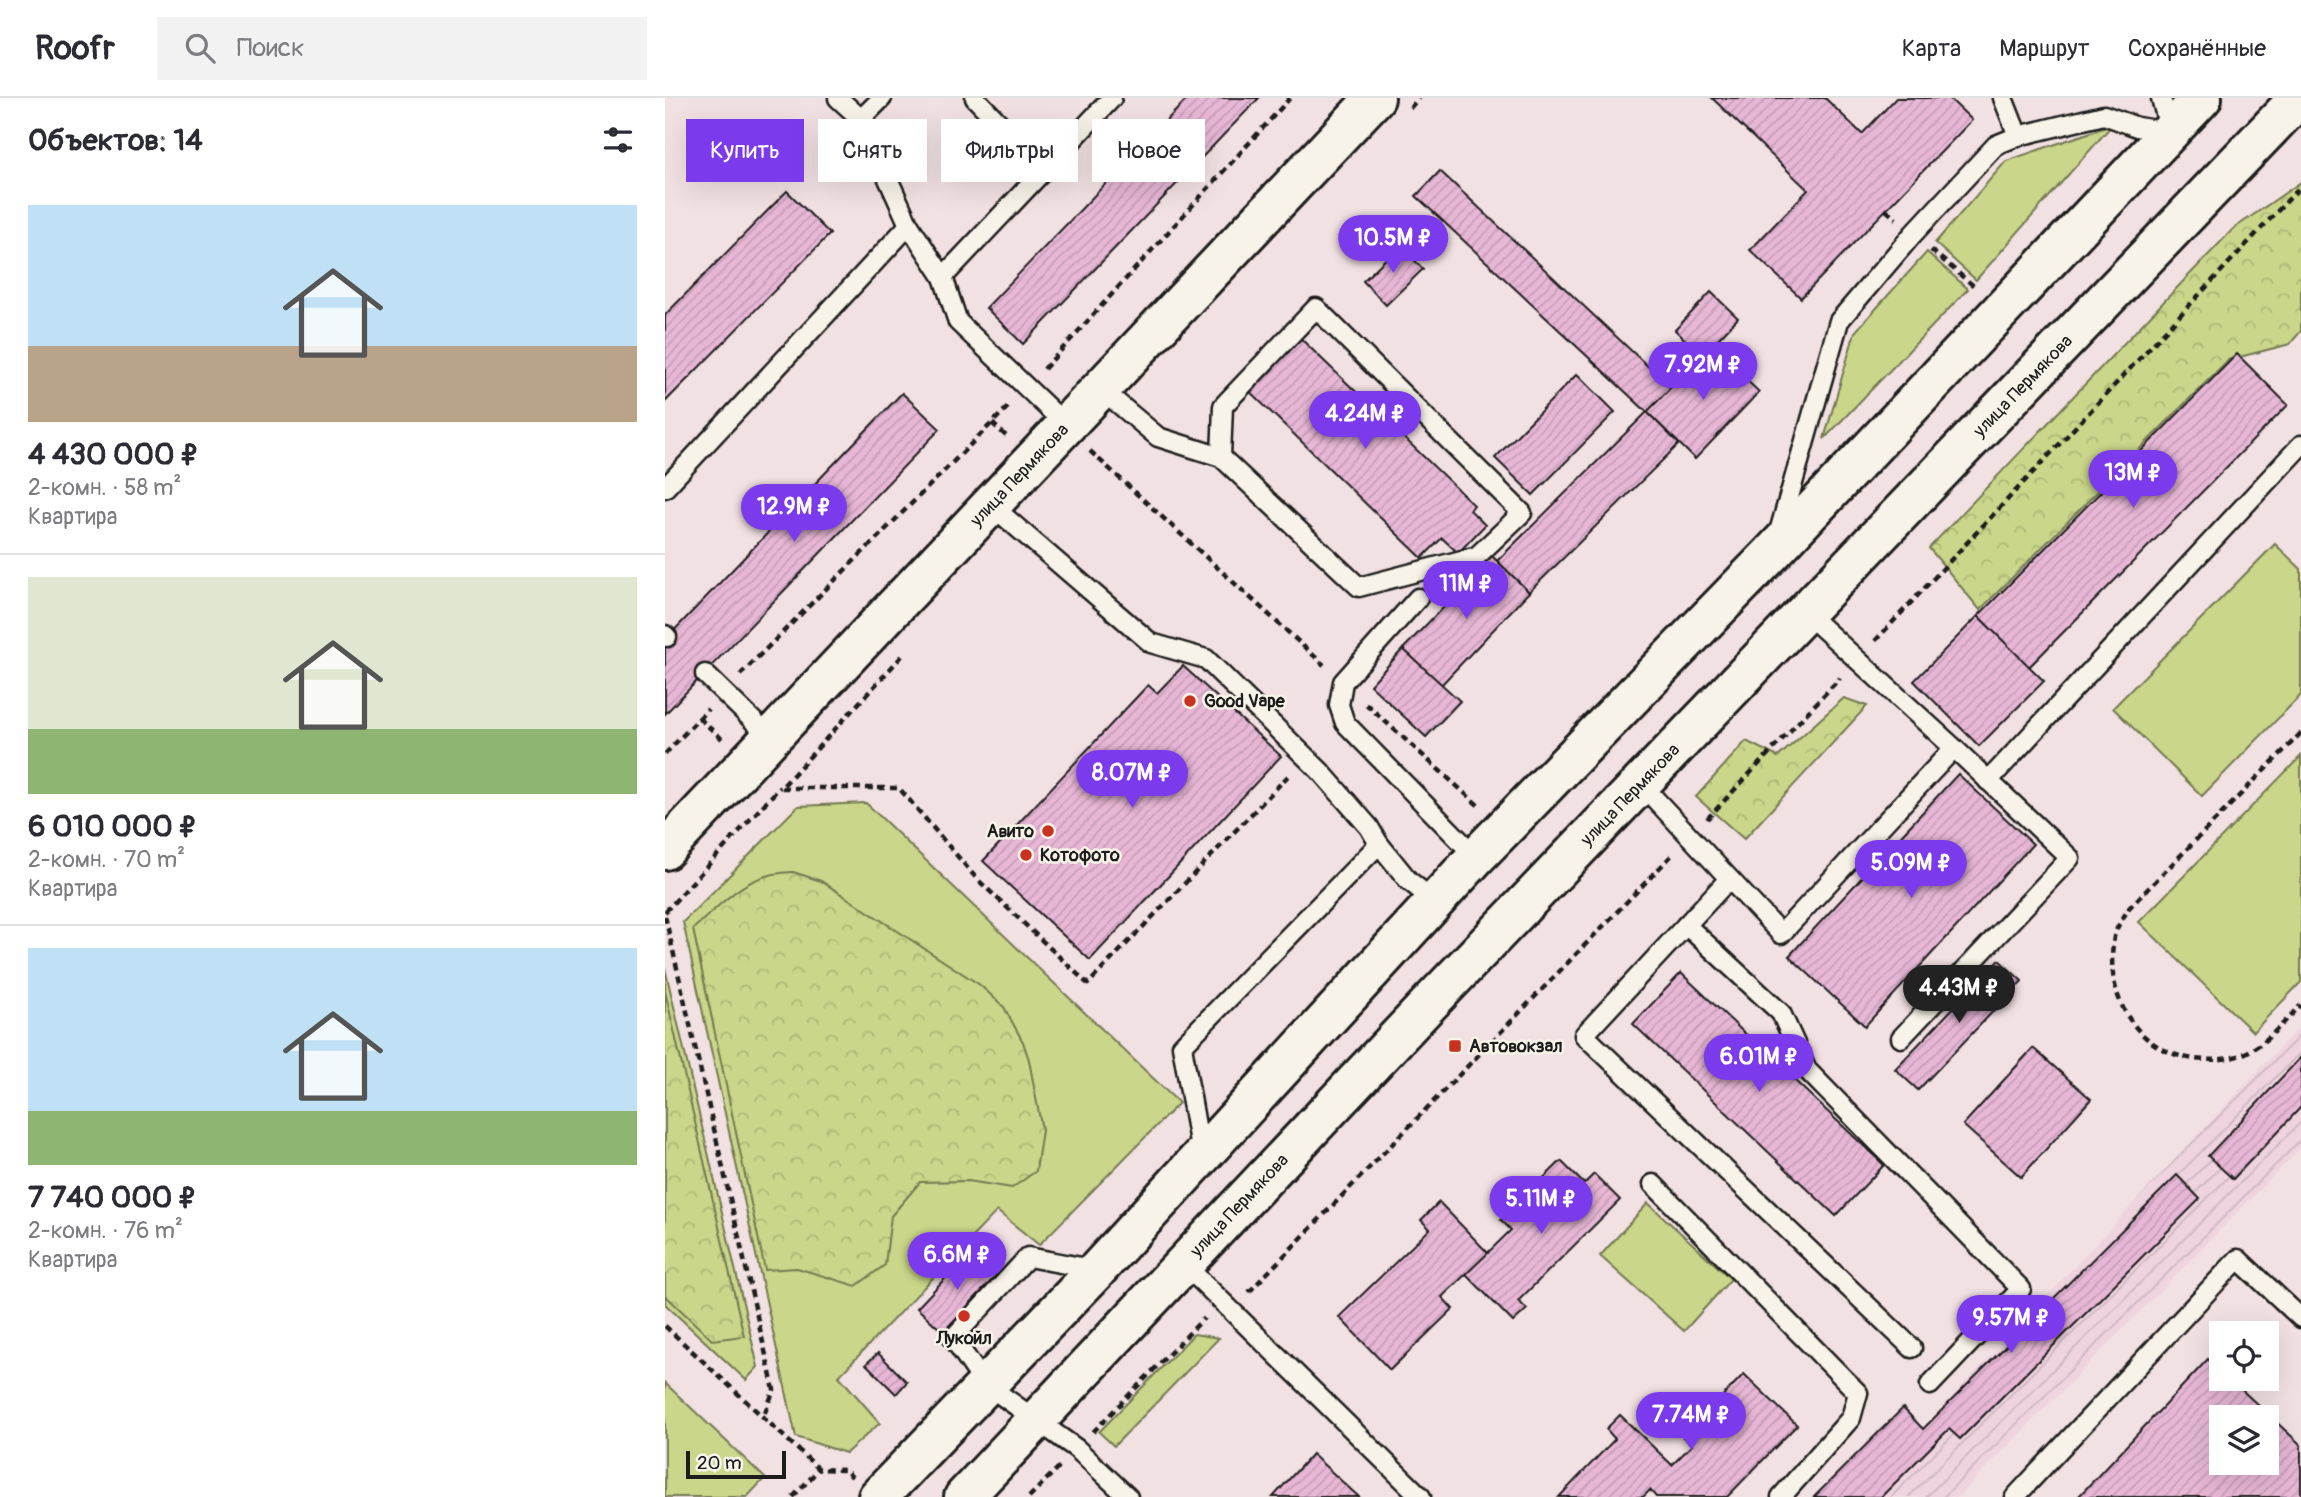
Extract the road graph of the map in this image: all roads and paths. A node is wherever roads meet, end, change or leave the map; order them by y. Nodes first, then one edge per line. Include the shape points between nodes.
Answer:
1 (838, 98) edge
2 (882, 98) edge
3 (975, 98) edge
4 (1112, 98) edge
5 (1290, 98) edge
6 (1419, 98) edge
7 (2003, 98) edge
8 (2202, 98) edge
9 (2299, 98) edge
10 (1387, 108) edge
11 (2165, 115) edge
12 (861, 119) joint
13 (995, 119) edge
14 (2018, 136) junction
15 (890, 182) edge
16 (2301, 186) edge
17 (909, 225) junction
18 (943, 277) junction
19 (1027, 388) junction
20 (1114, 400) junction
21 (1079, 445) junction
22 (2301, 445) edge
23 (1221, 457) junction
24 (665, 488) edge
25 (992, 505) junction
26 (1772, 553) junction
27 (1418, 598) dead end
28 (1805, 612) junction
29 (909, 648) dead end
30 (1857, 660) junction
31 (705, 674) dead end
32 (1343, 682) junction
33 (723, 692) junction
34 (2301, 733) edge
35 (771, 738) junction
36 (1954, 748) junction
37 (665, 754) edge
38 (1306, 757) junction
39 (1988, 781) junction
40 (1640, 783) junction
41 (1481, 808) dead end
42 (1689, 838) junction
43 (1379, 844) junction
44 (665, 850) edge
45 (1475, 857) junction
46 (1728, 880) junction
47 (1434, 901) junction
48 (665, 916) edge
49 (1686, 925) junction
50 (2301, 1005) edge
51 (1901, 1038) dead end
52 (1202, 1154) junction
53 (1653, 1184) dead end
54 (1183, 1263) junction
55 (1097, 1269) junction
56 (1231, 1311) junction
57 (2301, 1318) edge
58 (665, 1326) edge
59 (1912, 1348) dead end
60 (984, 1383) junction
61 (1930, 1385) dead end
62 (763, 1417) junction
63 (1037, 1419) junction
64 (1077, 1449) junction
65 (818, 1469) junction
66 (845, 1470) dead end
67 (793, 1497) edge
68 (878, 1497) edge
69 (964, 1497) edge
70 (1029, 1497) edge
71 (1128, 1497) edge
72 (1421, 1497) edge
73 (1781, 1497) edge
74 (2015, 1497) edge

1 - 12 lane
2 - 12 lane
3 - 13 lane
4 - 18 lane
5 - 19 path
6 - 10 path
7 - 14 lane
8 - 11 main road
9 - 28 main road, улица Пермякова
10 - 20 main road, улица Пермякова
11 - 14 lane via 2137,127 2104,115
11 - 26 main road
14 - 26 lane via 1996,145 1839,321
15 - 17 lane
16 - 30 path
17 - 18 lane
17 - 24 lane
18 - 19 lane via 958,322
19 - 21 lane
19 - 33 path
20 - 21 main road, улица Пермякова
20 - 21 path
20 - 23 lane via 1158,437
21 - 25 main road, улица Пермякова
21 - 32 path
22 - 39 lane
23 - 23 lane via 1359,587 1477,556 1522,513 1316,308 1223,406
25 - 35 main road, улица Пермякова
25 - 38 lane via 1151,643 1206,659
26 - 45 main road
27 - 32 lane
28 - 30 lane
28 - 40 main road, улица Пермякова
29 - 38 path via 781,788 899,788 977,879 1088,984
30 - 36 lane
30 - 42 path
31 - 33 lane
32 - 41 path
32 - 45 lane via 1339,705 1345,723
33 - 35 lane
33 - 37 path
34 - 50 path via 2129,908 2115,934 2112,966 2117,997 2135,1028 2166,1053 2201,1060 2236,1056 2273,1034
35 - 44 main road, улица Пермякова
36 - 39 lane
36 - 46 lane via 1781,934
38 - 43 lane
39 - 51 lane via 2070,858
40 - 42 lane
40 - 54 main road, улица Пермякова
42 - 46 lane
42 - 56 path
43 - 47 lane via 1408,880
43 - 52 lane via 1182,1046
45 - 47 main road
46 - 49 lane
47 - 52 main road
48 - 62 path via 774,1391
49 - 59 lane via 1584,1035
49 - 61 lane via 1781,1013 1807,1070 2021,1289
52 - 55 main road
53 - 73 lane via 1858,1393 1851,1418
54 - 56 lane
54 - 63 main road, улица Пермякова
55 - 60 main road
55 - 60 lane via 1028,1257 953,1338
56 - 64 path via 1200,1318
56 - 72 lane
57 - 74 lane via 2238,1259
58 - 62 path
60 - 63 lane
60 - 68 main road
62 - 65 path
63 - 64 lane
63 - 69 main road, улица Пермякова
64 - 70 path
64 - 71 lane
65 - 66 path
65 - 67 path

